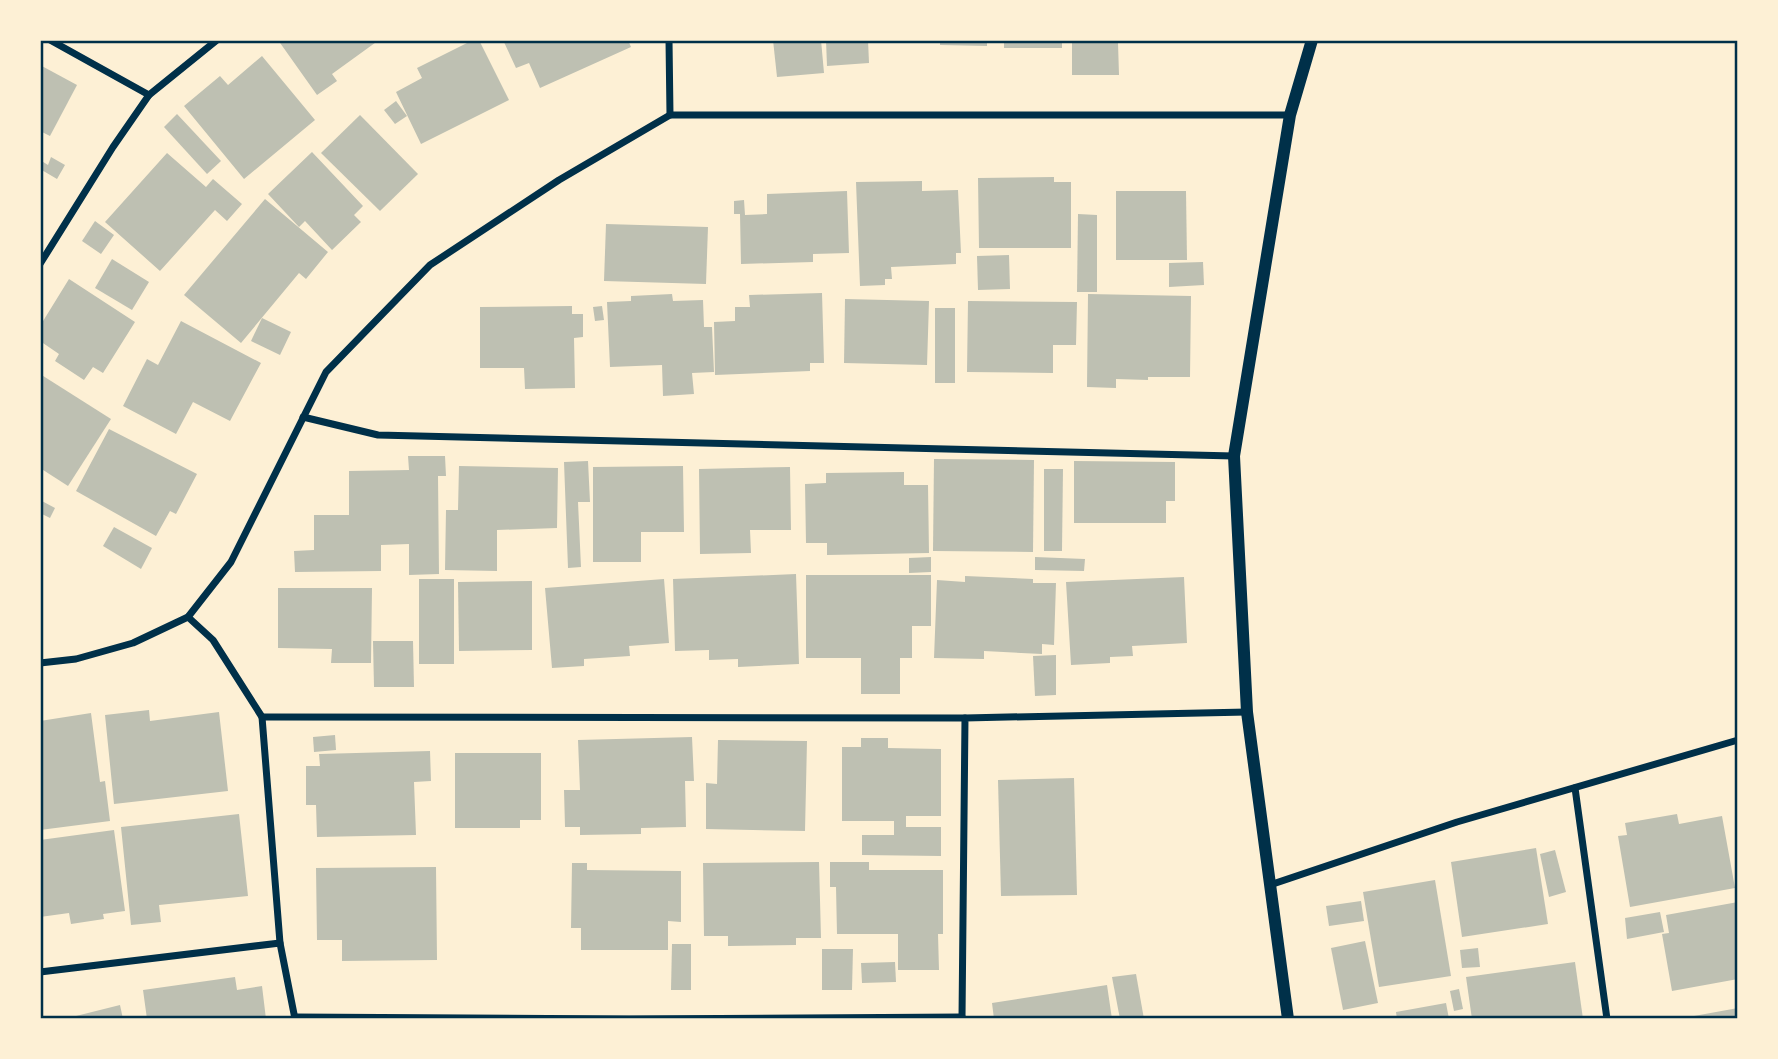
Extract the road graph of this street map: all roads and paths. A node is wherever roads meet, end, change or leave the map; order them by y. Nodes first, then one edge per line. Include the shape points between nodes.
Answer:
1 (50, 40) edge
2 (217, 40) edge
3 (669, 40) edge
4 (1312, 40) edge
5 (149, 95) junction
6 (670, 115) junction
7 (1290, 115) junction
8 (40, 264) edge
9 (303, 417) junction
10 (1234, 456) junction
11 (188, 617) junction
12 (40, 663) edge
13 (1247, 712) junction
14 (262, 717) junction
15 (965, 718) junction
16 (1738, 740) edge
17 (1575, 788) junction
18 (1270, 885) junction
19 (280, 943) junction
20 (40, 972) edge
21 (295, 1018) edge
22 (962, 1018) edge
23 (1288, 1019) edge
24 (1607, 1019) edge

1 - 5 street
2 - 5 street
3 - 6 street
4 - 7 street
5 - 8 street
6 - 7 street
6 - 9 street via 559,180 430,265 326,372
7 - 10 street
9 - 10 street via 378,435
9 - 11 street via 231,562
10 - 13 street
11 - 12 street via 133,643 76,659
11 - 14 street via 213,640
13 - 15 street
13 - 18 street
14 - 15 street
14 - 19 street
15 - 22 street
16 - 17 street
17 - 18 street
17 - 24 street
18 - 23 street
19 - 20 street
19 - 21 street
21 - 22 street

